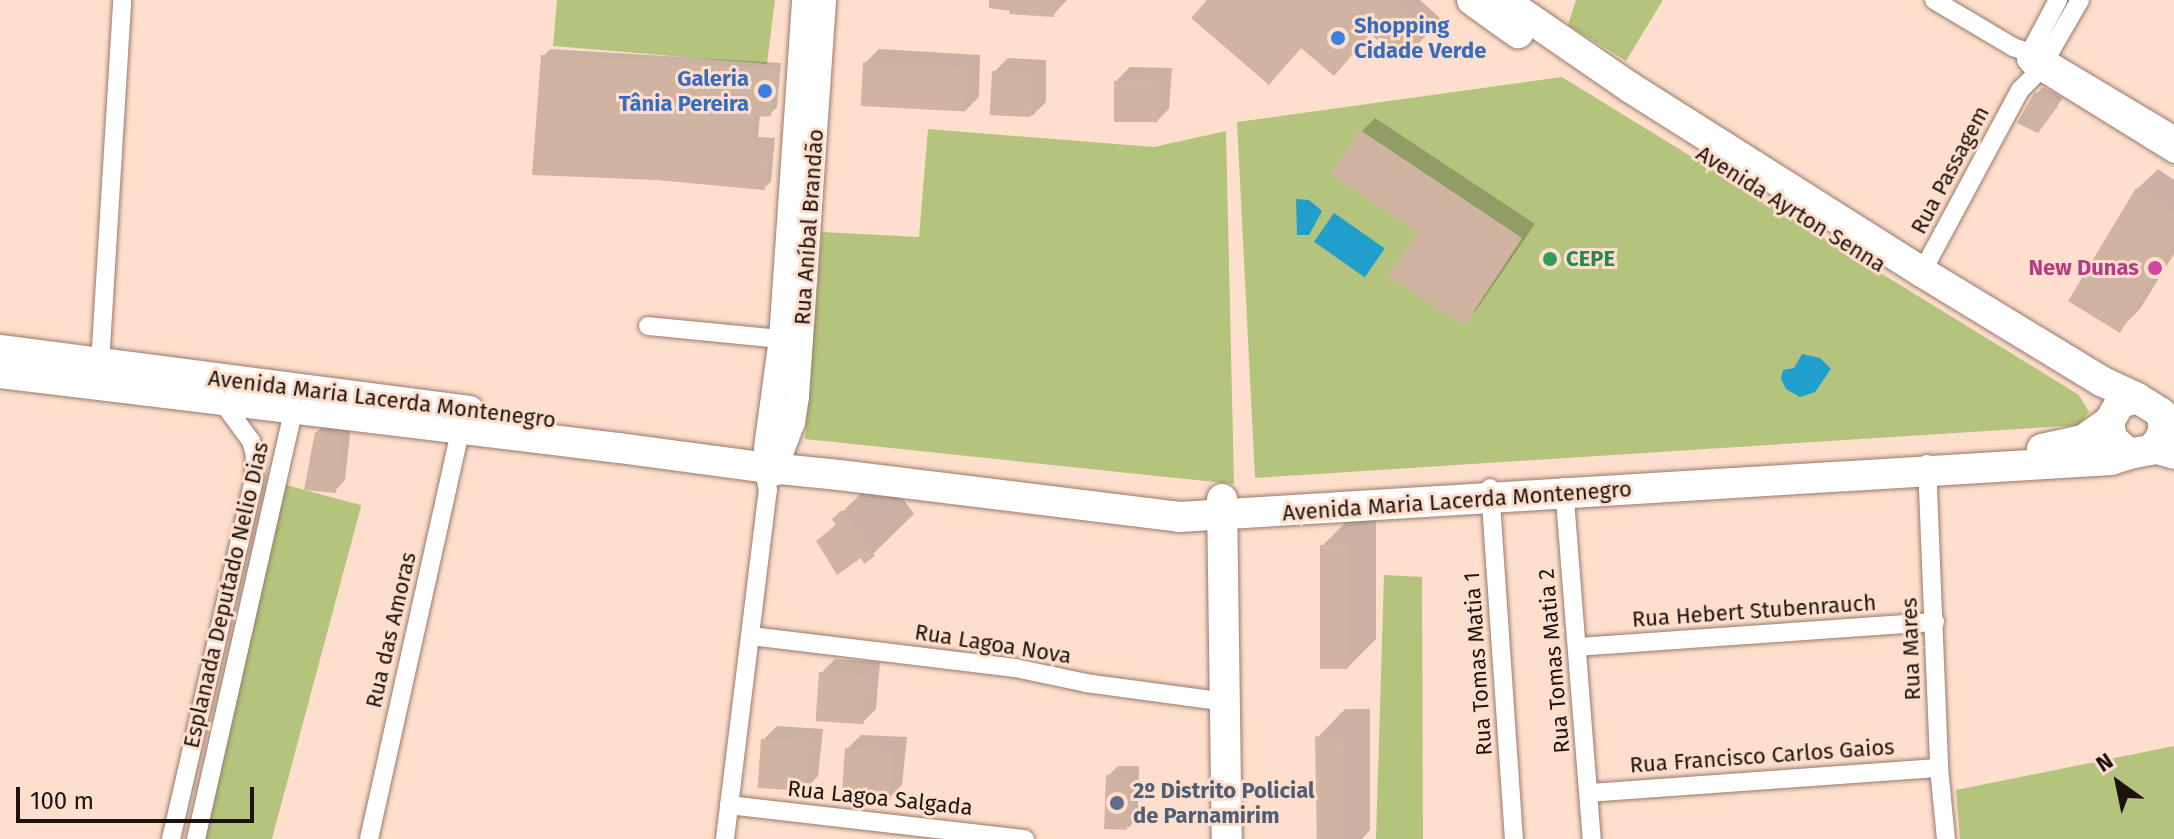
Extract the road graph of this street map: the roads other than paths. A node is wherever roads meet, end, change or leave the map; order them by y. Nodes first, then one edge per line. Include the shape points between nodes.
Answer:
1 (122, 0) edge
2 (804, 0) edge
3 (824, 0) edge
4 (1472, 0) edge
5 (1934, 0) edge
6 (2058, 0) edge
7 (2080, 0) edge
8 (1511, 3) edge
9 (2031, 58) junction
10 (2174, 135) edge
11 (2174, 154) edge
12 (1922, 272) junction
13 (648, 326) dead end
14 (781, 339) junction
15 (0, 350) edge
16 (100, 364) junction
17 (0, 373) edge
18 (221, 400) junction
19 (294, 409) junction
20 (2158, 411) edge
21 (2105, 413) junction
22 (460, 431) junction
23 (2153, 453) edge
24 (772, 463) junction
25 (1927, 465) junction
26 (1564, 487) junction
27 (1491, 493) junction
28 (1222, 507) junction
29 (1935, 622) junction
30 (751, 636) junction
31 (1577, 647) junction
32 (1227, 702) junction
33 (1939, 768) junction
34 (1589, 793) junction
35 (729, 805) junction
36 (171, 839) edge
37 (196, 839) edge
38 (369, 839) edge
39 (725, 839) edge
40 (1025, 839) edge
41 (1227, 839) edge
42 (1514, 839) edge
43 (1592, 839) edge
44 (1946, 839) edge

1 - 16 street
2 - 14 street, Rua Aníbal Brandão
3 - 24 street, Rua Aníbal Brandão via 797,397 793,422
4 - 21 main road, Avenida Ayrton Senna via 1615,100 2073,382
5 - 9 street
6 - 9 street, Rua Passagem
7 - 9 street, Rua Passagem
8 - 12 main road, Avenida Ayrton Senna via 1631,88
9 - 10 street
9 - 11 street
9 - 12 street, Rua Passagem via 2020,90
12 - 20 main road, Avenida Ayrton Senna
13 - 14 street
14 - 24 street, Rua Aníbal Brandão
15 - 16 main road, Avenida Maria Lacerda Montenegro
16 - 24 main road, Avenida Maria Lacerda Montenegro
17 - 18 main road, Avenida Maria Lacerda Montenegro
18 - 19 main road, Avenida Maria Lacerda Montenegro
18 - 36 street, Esplanada Deputado Nelio Dias via 251,441 254,479
19 - 22 main road, Avenida Maria Lacerda Montenegro
19 - 37 street, Esplanada Deputado Nelio Dias
20 - 21 main road via 2120,403
20 - 23 main road via 2162,435
21 - 23 main road via 2112,439 2126,451
21 - 25 main road, Avenida Maria Lacerda Montenegro via 2075,443
22 - 24 main road, Avenida Maria Lacerda Montenegro
22 - 38 street, Rua das Amoras
23 - 25 main road, Avenida Maria Lacerda Montenegro via 2118,460
24 - 28 main road, Avenida Maria Lacerda Montenegro via 1126,492
24 - 30 street, Rua Aníbal Brandão
25 - 26 main road, Avenida Maria Lacerda Montenegro
25 - 29 street, Rua Mares
26 - 27 main road, Avenida Maria Lacerda Montenegro
26 - 31 street, Rua Tomas Matia 2
27 - 28 main road, Avenida Maria Lacerda Montenegro
27 - 42 street, Rua Tomas Matia 1
28 - 32 main road
29 - 31 street, Rua Hebert Stubenrauch
29 - 33 street, Rua Mares
30 - 32 street, Rua Lagoa Nova via 1015,668
30 - 35 street, Rua Aníbal Brandão
31 - 34 street, Rua Tomas Matia 2
32 - 41 main road
33 - 34 street, Rua Francisco Carlos Gaios
33 - 44 street, Rua Mares
34 - 43 street, Rua Tomas Matia 2
35 - 39 street, Rua Aníbal Brandão
35 - 40 street, Rua Lagoa Salgada

